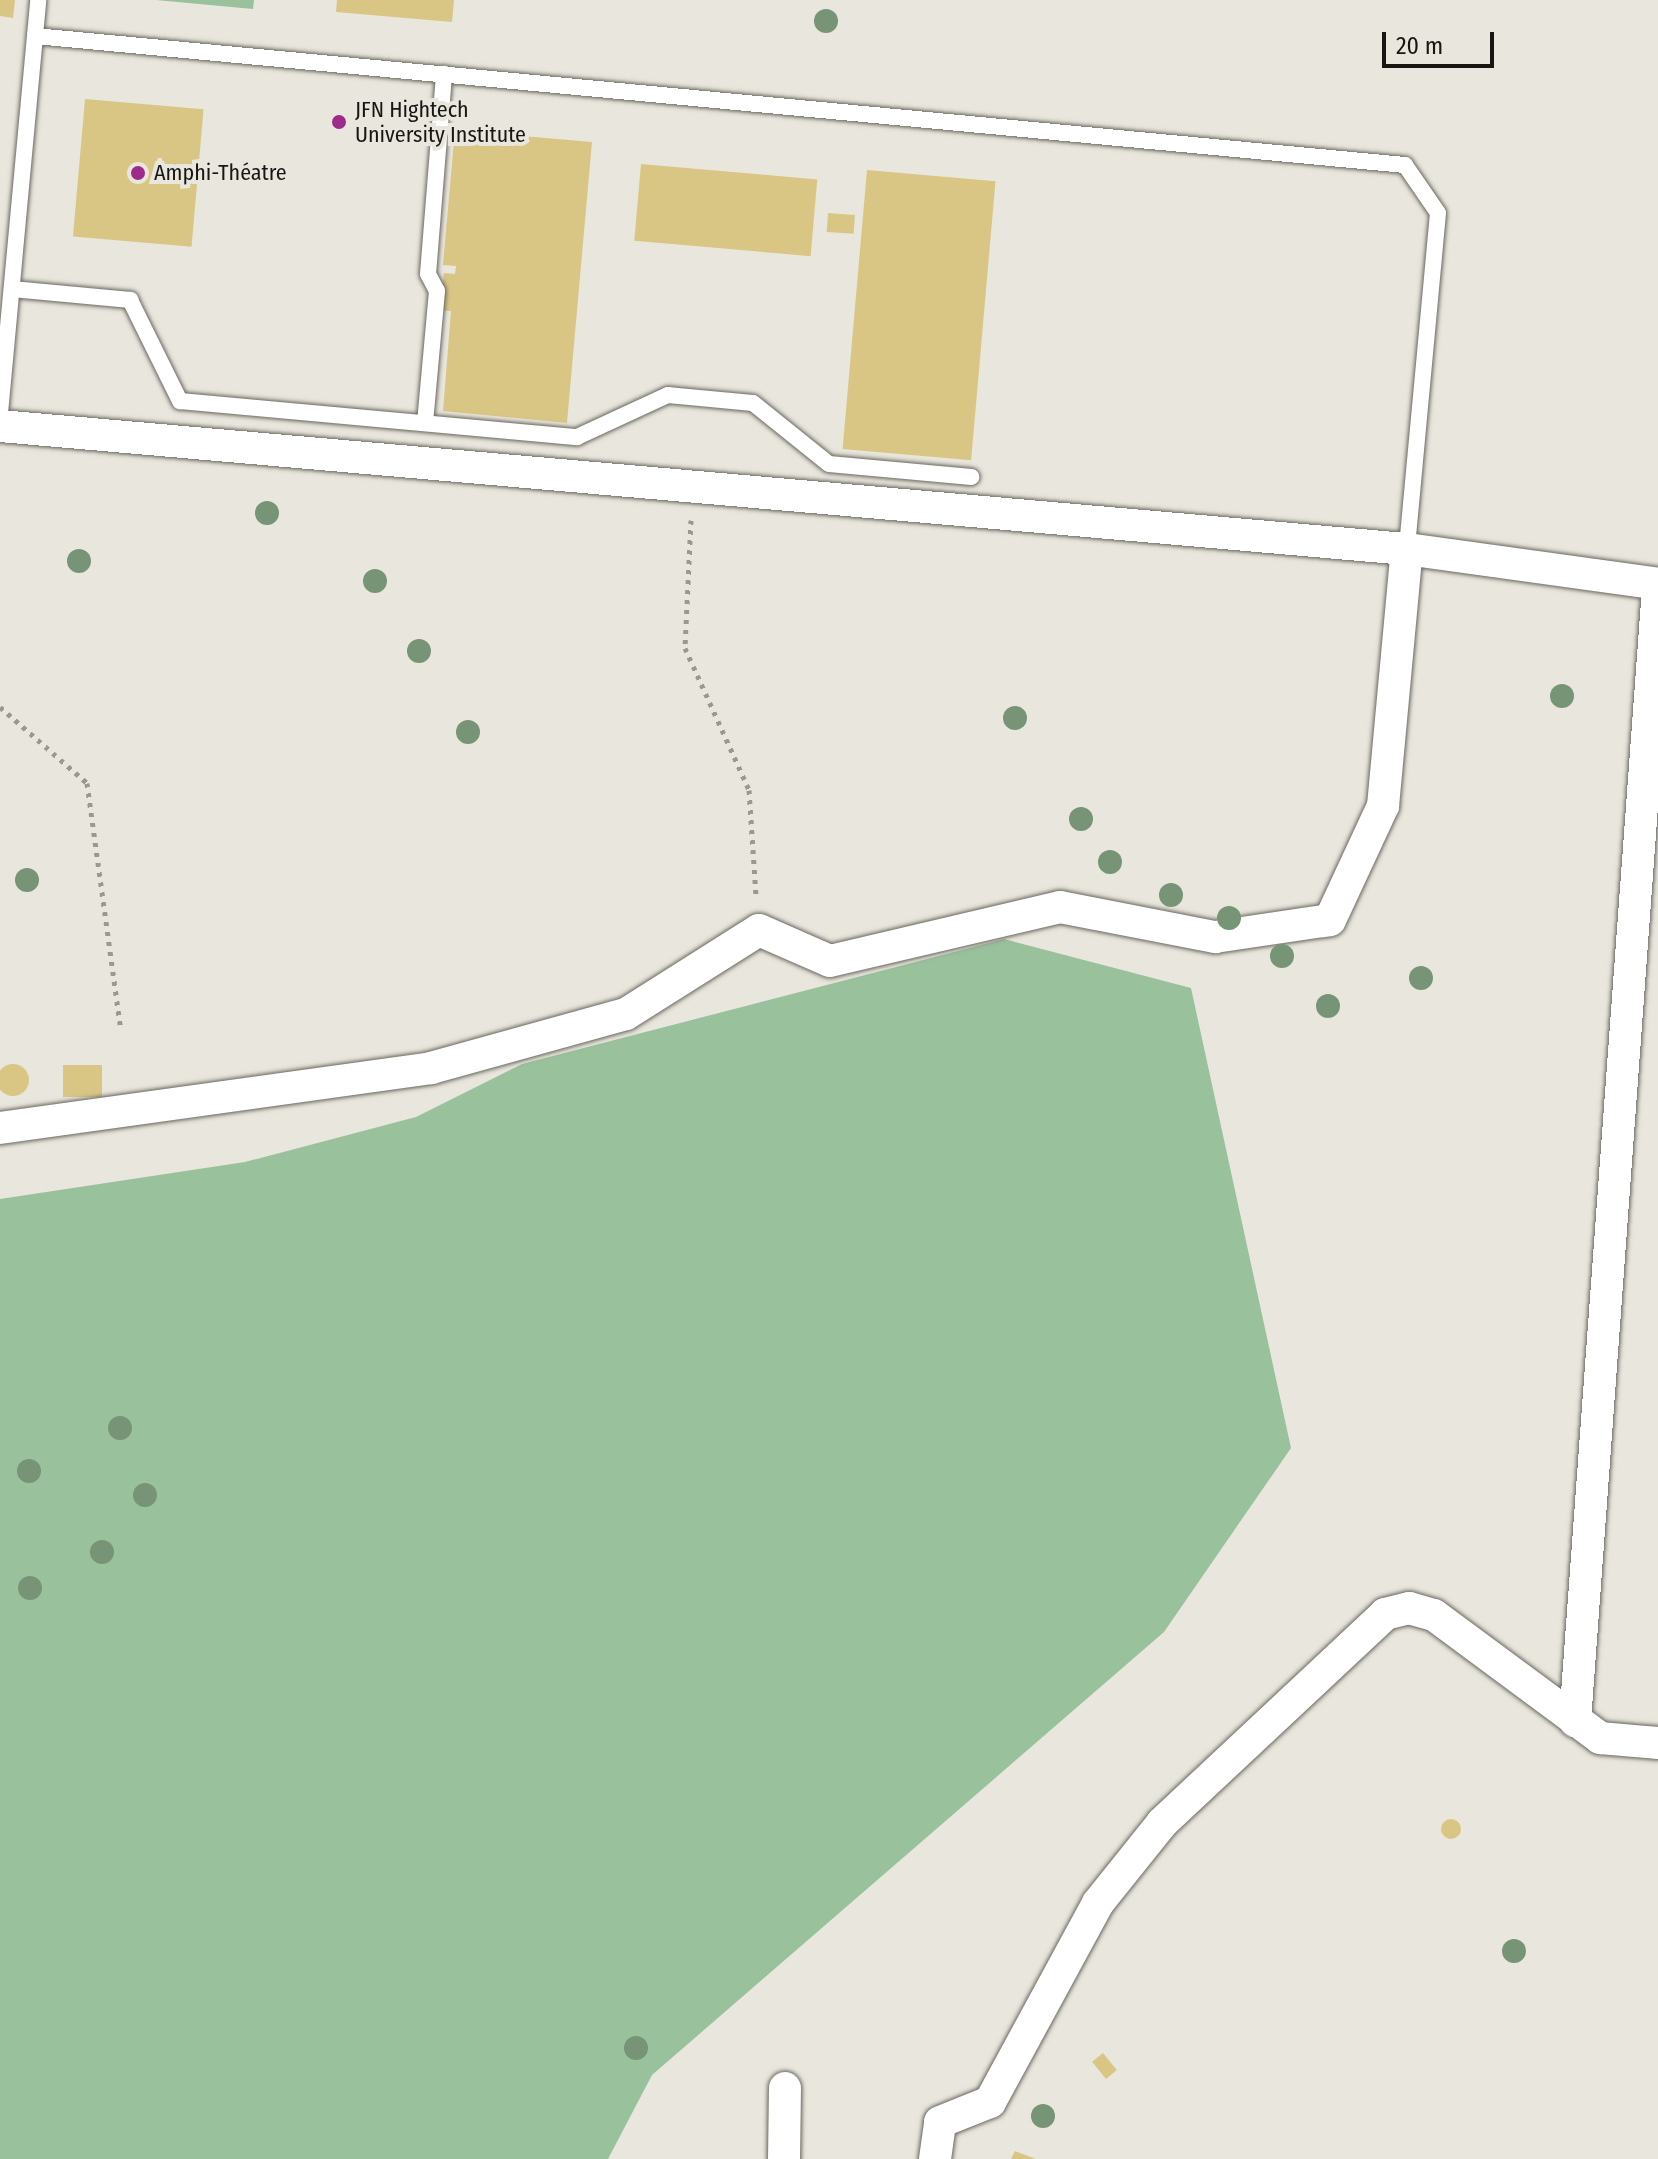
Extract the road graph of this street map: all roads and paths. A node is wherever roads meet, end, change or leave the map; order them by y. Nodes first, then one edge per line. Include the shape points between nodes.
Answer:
1 (38, 0) edge
2 (35, 36) junction
3 (444, 74) junction
4 (12, 289) junction
5 (0, 413) edge
6 (425, 423) junction
7 (0, 426) edge
8 (971, 477) dead end
9 (693, 491) junction
10 (1407, 549) junction
11 (1658, 585) edge
12 (0, 707) edge
13 (759, 930) junction
14 (121, 1030) dead end
15 (0, 1128) edge
16 (1575, 1721) junction
17 (1658, 1743) edge
18 (785, 2088) dead end
19 (784, 2159) edge
20 (935, 2159) edge

1 - 2 lane
2 - 3 lane
2 - 4 lane
3 - 6 lane
3 - 10 lane via 1405,165 1438,213
4 - 5 lane
4 - 6 lane via 130,300 180,401
6 - 8 lane via 577,437 668,395 753,403 829,464
7 - 9 street
9 - 10 street
9 - 13 path via 685,648 749,790
10 - 11 street
10 - 13 street via 1383,806 1330,920 1215,937 1060,907 830,961
11 - 16 street
12 - 14 path via 87,783
13 - 15 street via 626,1014 431,1068
16 - 17 street via 1600,1738
16 - 20 street via 1434,1615 1409,1608 1385,1614 1162,1823 1098,1903 990,2102 940,2122
18 - 19 street

